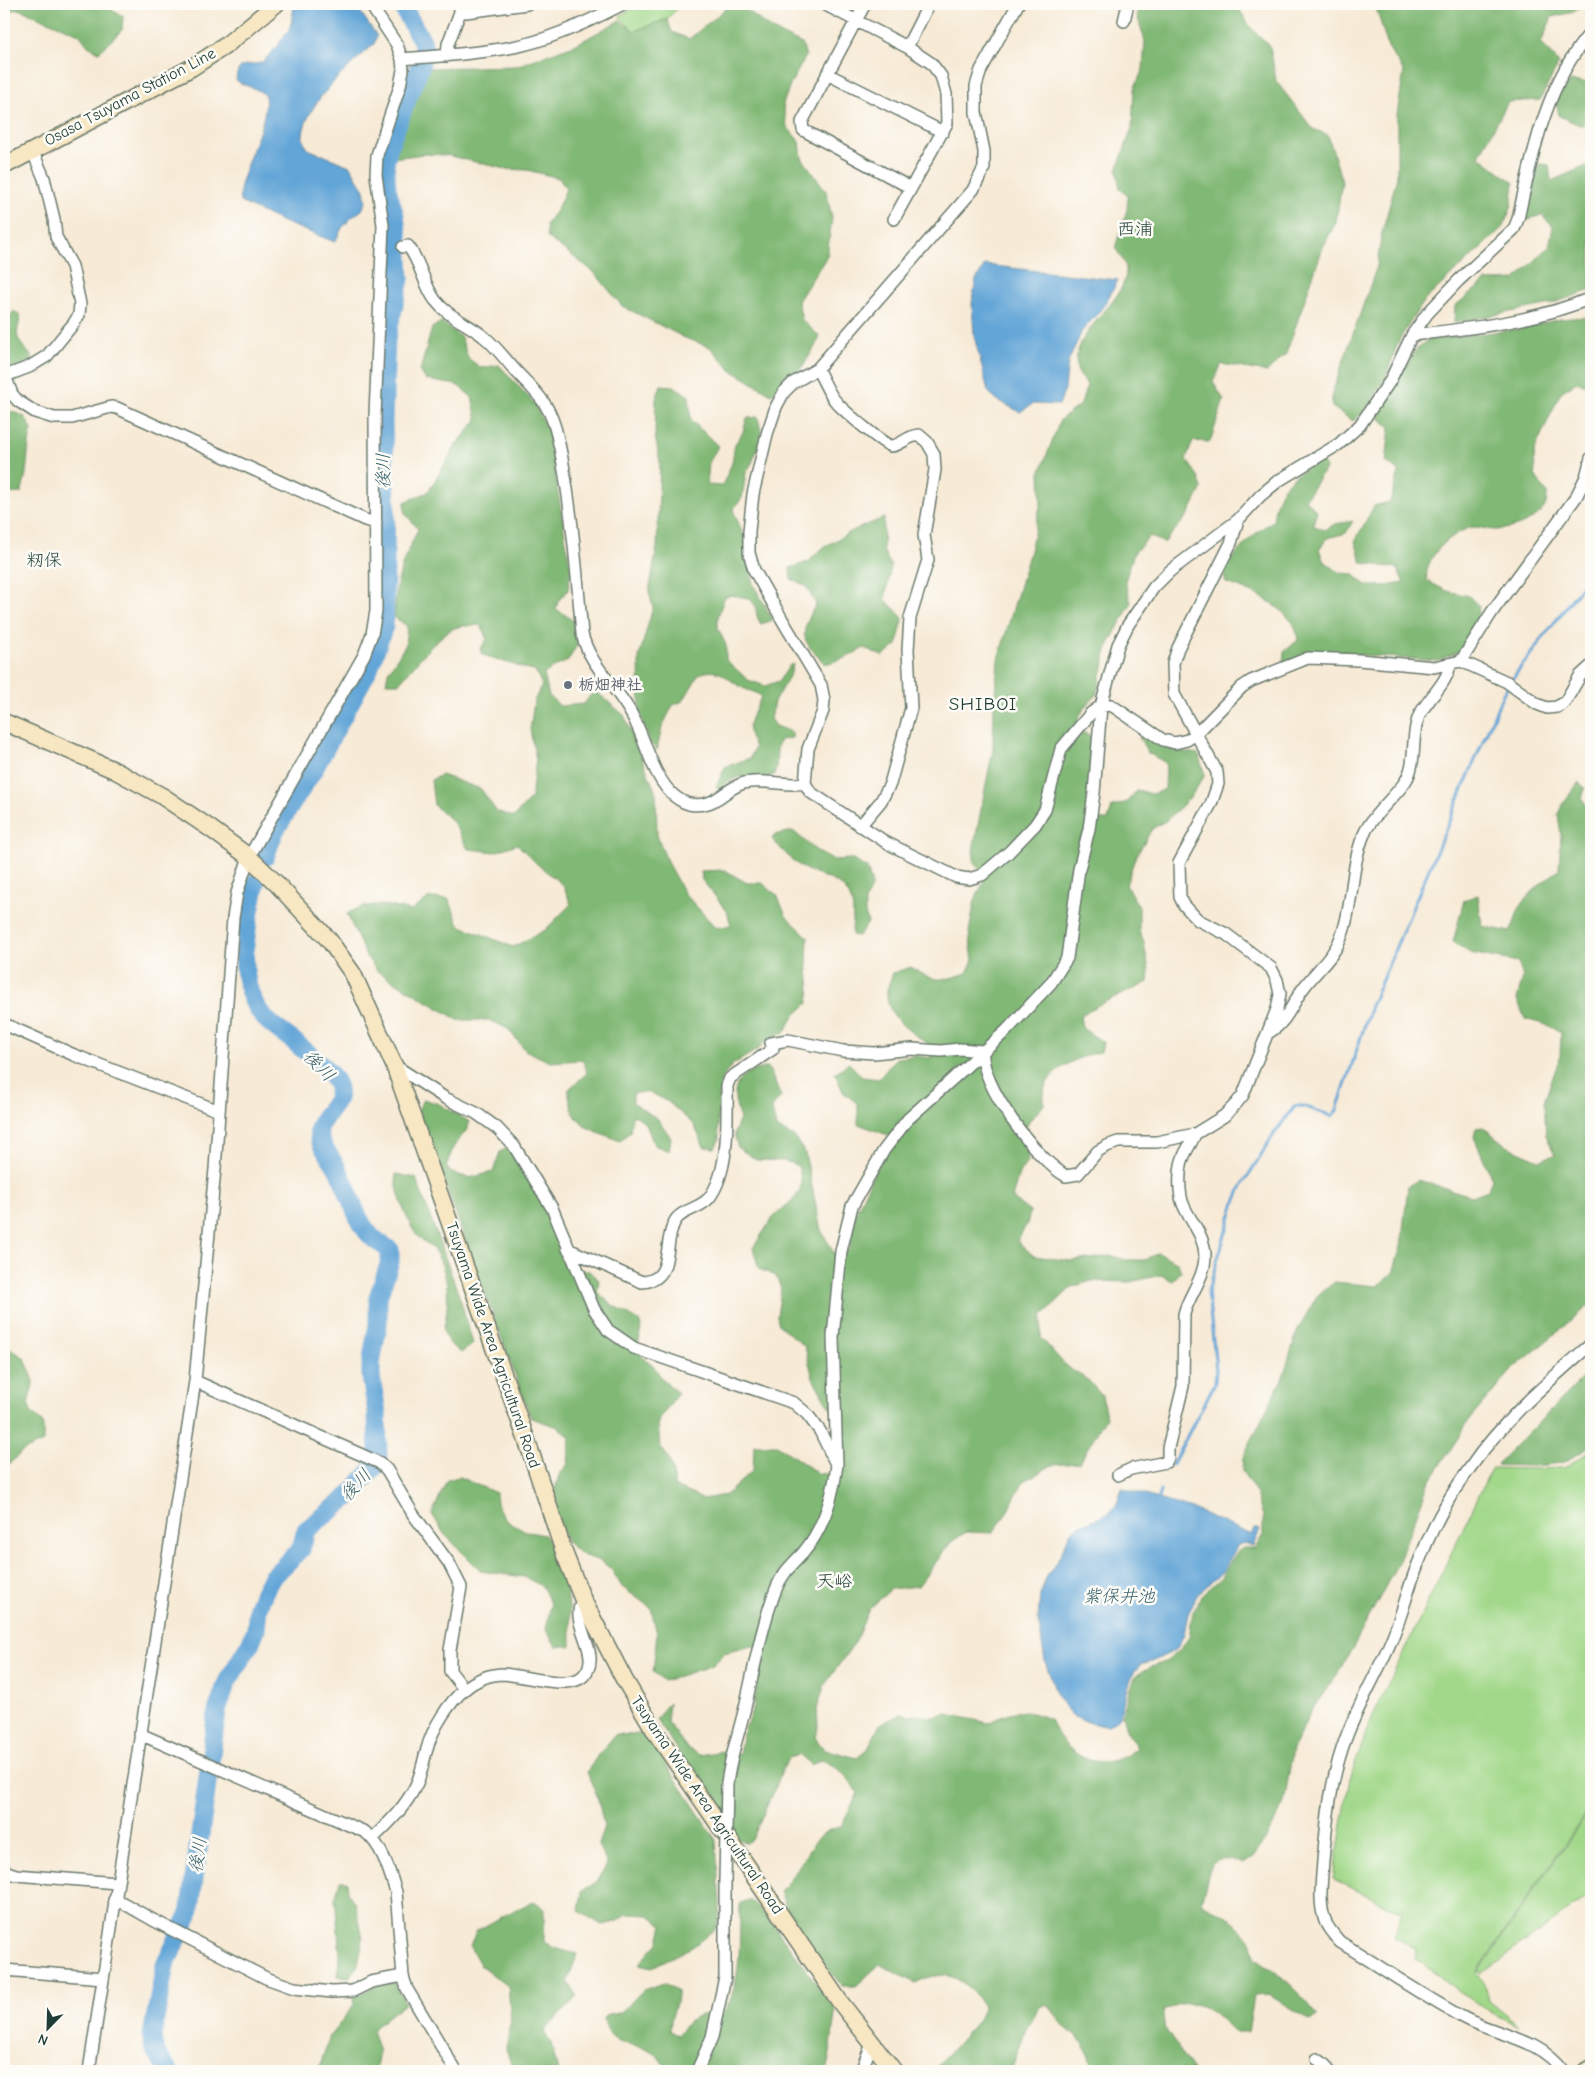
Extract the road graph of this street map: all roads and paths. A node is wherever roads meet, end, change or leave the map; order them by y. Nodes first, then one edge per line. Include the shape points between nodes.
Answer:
1 (276, 4) edge
2 (370, 4) edge
3 (527, 4) edge
4 (623, 4) edge
5 (824, 4) edge
6 (865, 4) edge
7 (929, 4) edge
8 (1018, 4) edge
9 (1128, 4) edge
10 (462, 7) edge
11 (856, 21) junction
12 (1124, 21) dead end
13 (1591, 32) edge
14 (906, 47) junction
15 (447, 56) junction
16 (402, 59) junction
17 (828, 74) junction
18 (943, 132) junction
19 (32, 150) junction
20 (4, 166) edge
21 (911, 188) junction
22 (894, 219) dead end
23 (403, 247) dead end
24 (1591, 298) edge
25 (1412, 335) junction
26 (817, 370) junction
27 (4, 374) edge
28 (1591, 458) edge
29 (1238, 520) junction
30 (376, 523) junction
31 (1455, 663) junction
32 (1591, 666) edge
33 (1101, 706) junction
34 (4, 722) edge
35 (1196, 734) junction
36 (805, 783) junction
37 (860, 826) junction
38 (249, 857) junction
39 (4, 1024) edge
40 (1268, 1033) junction
41 (983, 1051) junction
42 (394, 1065) junction
43 (219, 1111) junction
44 (1195, 1134) junction
45 (568, 1249) junction
46 (1591, 1344) edge
47 (196, 1381) junction
48 (837, 1465) junction
49 (1118, 1475) dead end
50 (583, 1600) junction
51 (464, 1689) junction
52 (140, 1734) junction
53 (374, 1838) junction
54 (4, 1872) edge
55 (117, 1883) junction
56 (114, 1900) junction
57 (4, 1970) edge
58 (402, 1976) junction
59 (102, 1978) junction
60 (872, 2044) junction
61 (1317, 2059) dead end
62 (865, 2068) edge
63 (1591, 2068) edge
64 (89, 2071) edge
65 (456, 2071) edge
66 (697, 2071) edge
67 (894, 2071) edge
68 (1329, 2071) edge
69 (1562, 2071) edge
70 (1586, 2071) edge

1 - 19 street, Osasa Tsuyama Station Line via 225,46 191,68
2 - 16 street via 397,45
3 - 10 street via 466,12
4 - 15 street via 536,41
5 - 11 street
6 - 11 street
7 - 14 street
8 - 26 street via 981,70 976,86 976,112 984,168 973,190
9 - 12 street
10 - 15 street via 448,44
11 - 14 street
11 - 17 street
13 - 25 street via 1567,67 1533,147 1514,229 1439,299
14 - 18 street via 931,63 941,76 947,104 947,123
15 - 16 street
16 - 30 street via 400,86 377,155 376,175 383,233 375,415
17 - 18 street
17 - 21 street via 802,122 804,130
18 - 21 street
19 - 20 street, Osasa Tsuyama Station Line
19 - 27 street via 44,178 56,237 72,266 80,304 79,315 47,356 29,367
21 - 22 street
23 - 36 street via 408,246 420,263 427,287 435,300 446,312 487,338 543,401 551,417 576,549 585,647 634,718 659,776 670,792 681,801 704,804 718,800 735,786 746,782
24 - 25 street via 1562,310 1506,323
25 - 29 street via 1390,381 1360,425 1339,444 1278,481
26 - 36 street via 793,383 776,407 753,494 749,531 754,570 821,685 823,711 808,749
26 - 37 street via 836,402 881,442 898,445 911,436 919,435 934,454 935,470 924,535 928,560 910,618 911,708 890,784 881,801
27 - 30 street via 12,394 35,412 62,419 118,408
28 - 31 street via 1576,497
29 - 33 street via 1170,571 1154,587 1118,645
29 - 35 street via 1231,543 1173,663 1174,694
30 - 38 street via 376,611 372,634 364,655
31 - 32 street via 1469,663 1547,708 1565,702 1580,676
31 - 35 street via 1434,667 1308,658 1242,687
31 - 40 street via 1419,716 1406,780 1375,816 1362,839 1346,922 1335,949 1306,984 1282,1024
33 - 35 street via 1111,705 1163,740 1175,743
33 - 37 street via 1091,713 1061,749 1045,810 1035,825 982,875 969,880 956,877
33 - 41 street via 1094,793 1079,869 1067,958 1051,983
34 - 38 street, Tsuyama Wide Area Agricultural Road via 114,770 162,796
35 - 40 street via 1216,772 1218,784 1179,864 1180,896 1198,920 1226,934 1271,968 1280,994
36 - 37 street via 810,792
38 - 42 street, Tsuyama Wide Area Agricultural Road via 329,940 353,974
38 - 43 street via 233,918
39 - 43 street
40 - 44 street via 1243,1095 1224,1116
41 - 44 street via 983,1068 1011,1119 1045,1160 1066,1176 1078,1174 1098,1151 1118,1142 1156,1142
41 - 45 street via 912,1049 874,1053 843,1051 788,1040 772,1046 730,1078 725,1157 713,1192 707,1200 674,1222 665,1266 658,1278 642,1282
41 - 48 street via 908,1118 884,1150 852,1206 841,1250 833,1337
42 - 45 street via 445,1098 476,1112 497,1128 514,1146 552,1208
42 - 50 street, Tsuyama Wide Area Agricultural Road
43 - 47 street
44 - 49 street via 1184,1153 1180,1179 1182,1202 1202,1240 1204,1267 1184,1314 1183,1386 1168,1458 1166,1462
45 - 48 street via 594,1309 618,1339 634,1348 794,1403 820,1431
46 - 69 street via 1496,1435 1447,1502 1431,1534 1393,1637 1347,1733 1337,1762 1330,1788 1321,1894 1327,1927 1340,1942 1462,2017 1528,2042
47 - 51 street via 376,1462 387,1470 461,1587 450,1650 450,1671
47 - 52 street
48 - 66 street, bridge via 832,1496 823,1521 803,1552 784,1572 776,1588 727,1784 725,1977 712,2037
50 - 51 street via 579,1606 579,1622 590,1654 590,1664 580,1679 556,1681 490,1675
50 - 60 street, Tsuyama Wide Area Agricultural Road via 656,1733
51 - 53 street via 430,1736 423,1769 408,1800
52 - 53 street
52 - 55 street
53 - 58 street via 396,1892
54 - 55 street
55 - 56 street
56 - 58 street via 266,1978 294,1988 353,1991 371,1982
56 - 59 street
57 - 59 street
58 - 65 street
59 - 64 street
60 - 62 street
60 - 67 street, Tsuyama Wide Area Agricultural Road
61 - 68 street
63 - 70 street

